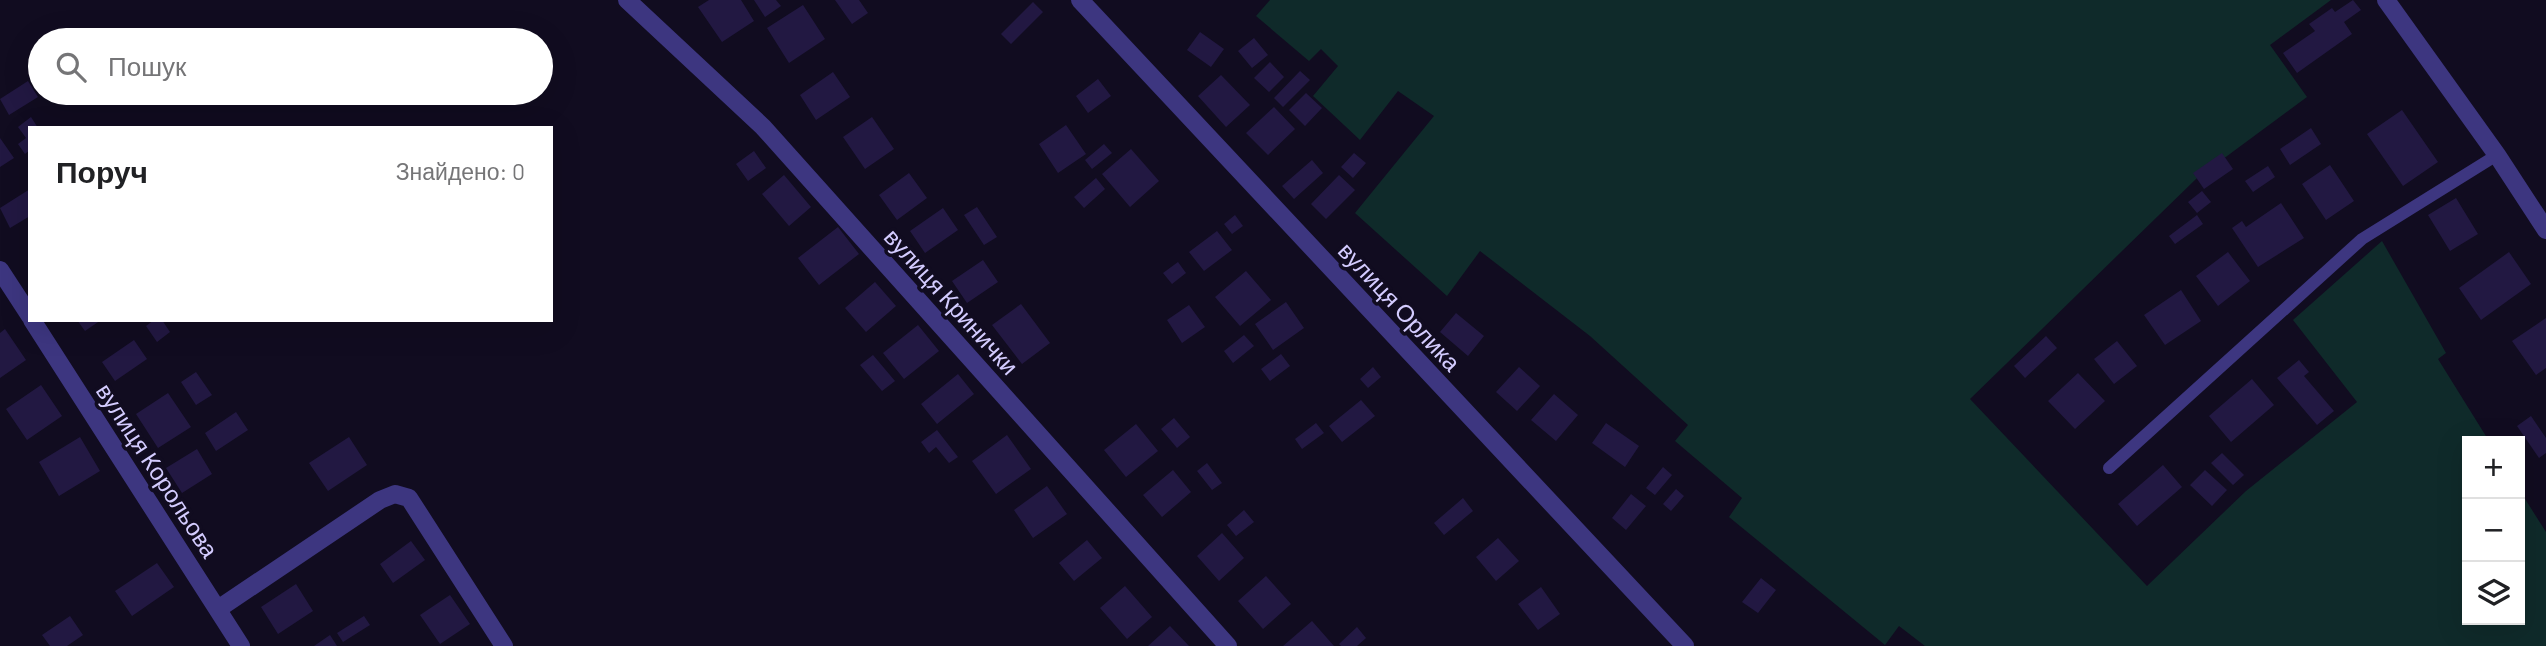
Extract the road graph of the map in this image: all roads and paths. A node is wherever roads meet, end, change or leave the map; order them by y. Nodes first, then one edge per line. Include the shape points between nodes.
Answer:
1 (627, 0) edge
2 (1080, 0) edge
3 (2386, 0) edge
4 (2497, 155) junction
5 (2546, 230) edge
6 (0, 270) edge
7 (28, 313) edge
8 (34, 322) edge
9 (2109, 468) dead end
10 (218, 609) junction
11 (241, 646) edge
12 (504, 646) edge
13 (1228, 646) edge
14 (1685, 646) edge

1 - 13 street, вулиця Кринички via 763,127
2 - 14 street, вулиця Орлика
3 - 4 street
4 - 5 street
4 - 9 lane via 2362,239
6 - 7 street, вулиця Корольова
8 - 10 street, вулиця Корольова
10 - 11 street, вулиця Корольова
10 - 12 street via 380,500 396,494 409,498

